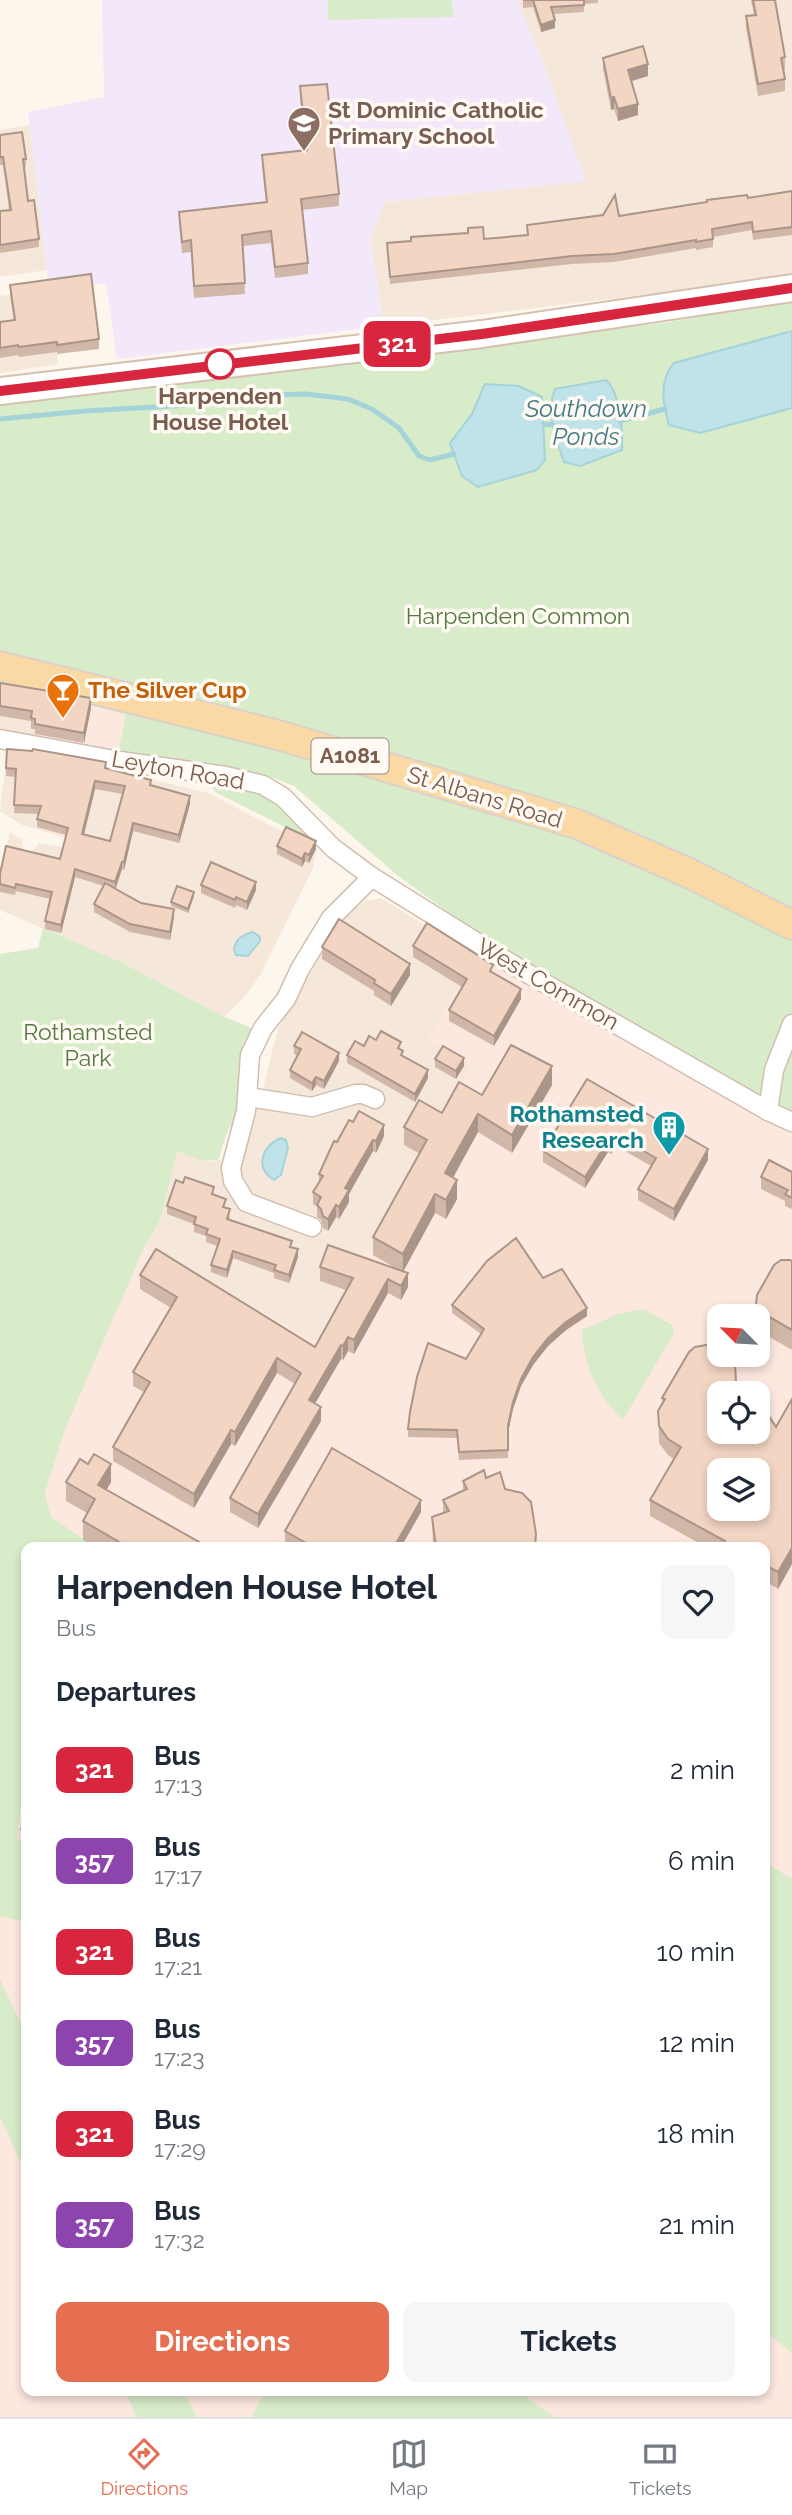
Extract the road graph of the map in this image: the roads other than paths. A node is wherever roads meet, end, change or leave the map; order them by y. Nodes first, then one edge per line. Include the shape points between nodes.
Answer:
1 (792, 288) edge
2 (0, 391) edge
3 (0, 666) edge
4 (0, 738) edge
5 (333, 848) joint
6 (372, 877) junction
7 (792, 925) edge
8 (792, 1024) edge
9 (248, 1097) junction
10 (375, 1099) dead end
11 (768, 1111) junction
12 (792, 1122) edge
13 (312, 1227) dead end

1 - 2 street via 482,334
3 - 7 main road, St Albans Road / A1081 via 282,736 576,824
4 - 5 street, Leyton Road via 263,785 284,797
5 - 6 street, West Common
6 - 9 street via 331,918 286,999 263,1028 250,1055
6 - 11 street, West Common via 518,968
8 - 11 street via 774,1070
9 - 10 street via 312,1107 356,1094
9 - 13 street via 231,1168 237,1191 246,1202
11 - 12 street, West Common

